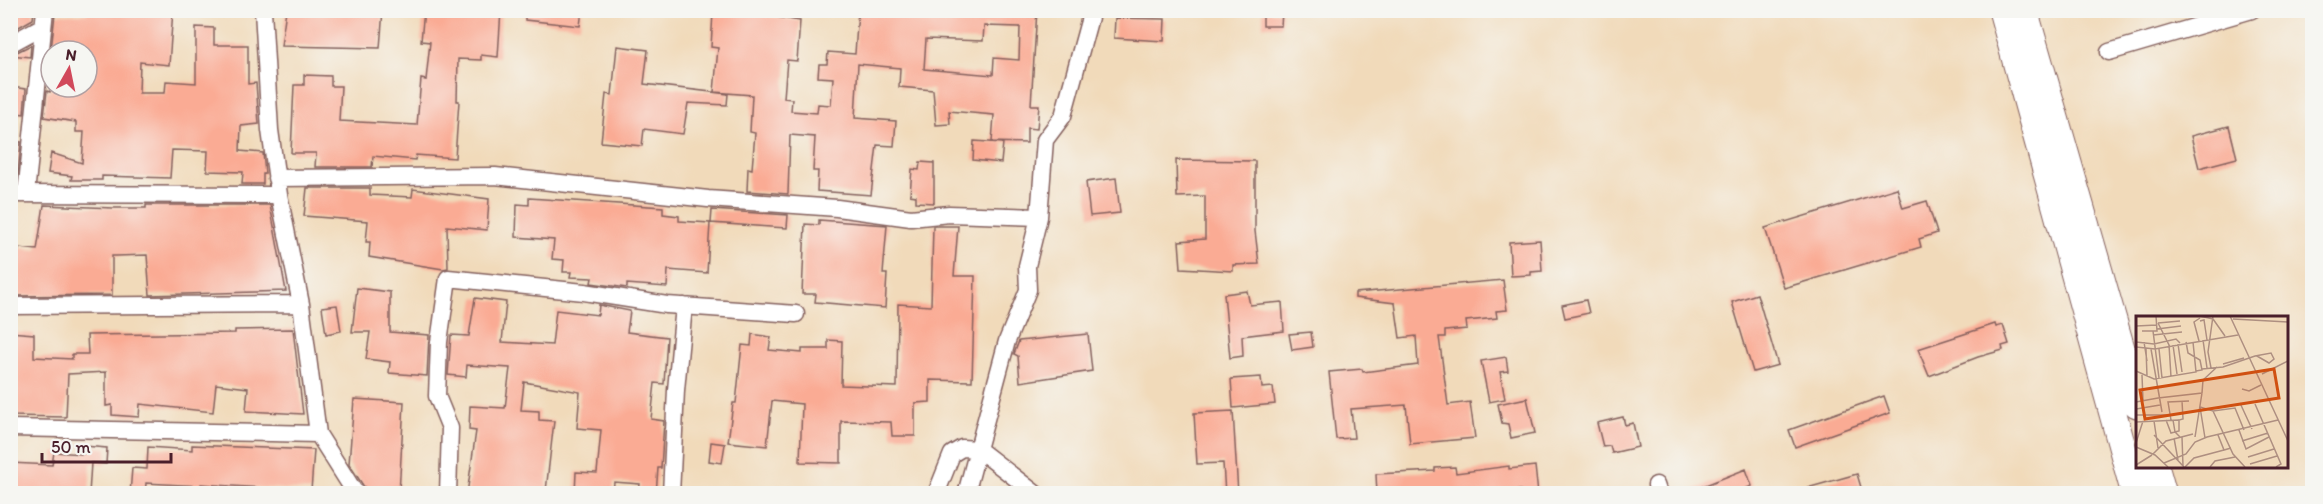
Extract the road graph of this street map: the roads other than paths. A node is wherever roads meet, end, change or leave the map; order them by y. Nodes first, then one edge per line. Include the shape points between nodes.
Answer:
1 (263, 10) edge
2 (1092, 10) edge
3 (2002, 10) edge
4 (2024, 10) edge
5 (2252, 10) edge
6 (44, 18) edge
7 (10, 44) edge
8 (2109, 52) dead end
9 (276, 178) junction
10 (18, 194) edge
11 (279, 195) junction
12 (1039, 217) junction
13 (301, 304) junction
14 (10, 306) edge
15 (684, 306) junction
16 (796, 314) dead end
17 (2136, 401) edge
18 (10, 428) edge
19 (318, 434) junction
20 (978, 449) junction
21 (2156, 468) edge
22 (358, 494) edge
23 (448, 494) edge
24 (671, 494) edge
25 (936, 494) edge
26 (966, 494) edge
27 (1036, 494) edge
28 (2136, 494) edge
29 (2163, 494) edge

1 - 9 street
2 - 12 street via 1063,116 1045,140
3 - 28 highway
4 - 17 highway
5 - 8 street
6 - 7 street
6 - 10 street
9 - 11 street
9 - 12 street via 495,176 911,218 949,214
10 - 11 street
11 - 13 street
12 - 20 street via 1027,266 1028,290 1007,341
13 - 14 street
13 - 19 street
15 - 16 street
15 - 23 street via 448,278 437,396 450,428
15 - 24 street
18 - 19 street
19 - 22 street
20 - 25 street via 962,448 952,454
20 - 26 street
20 - 27 street
21 - 29 highway

